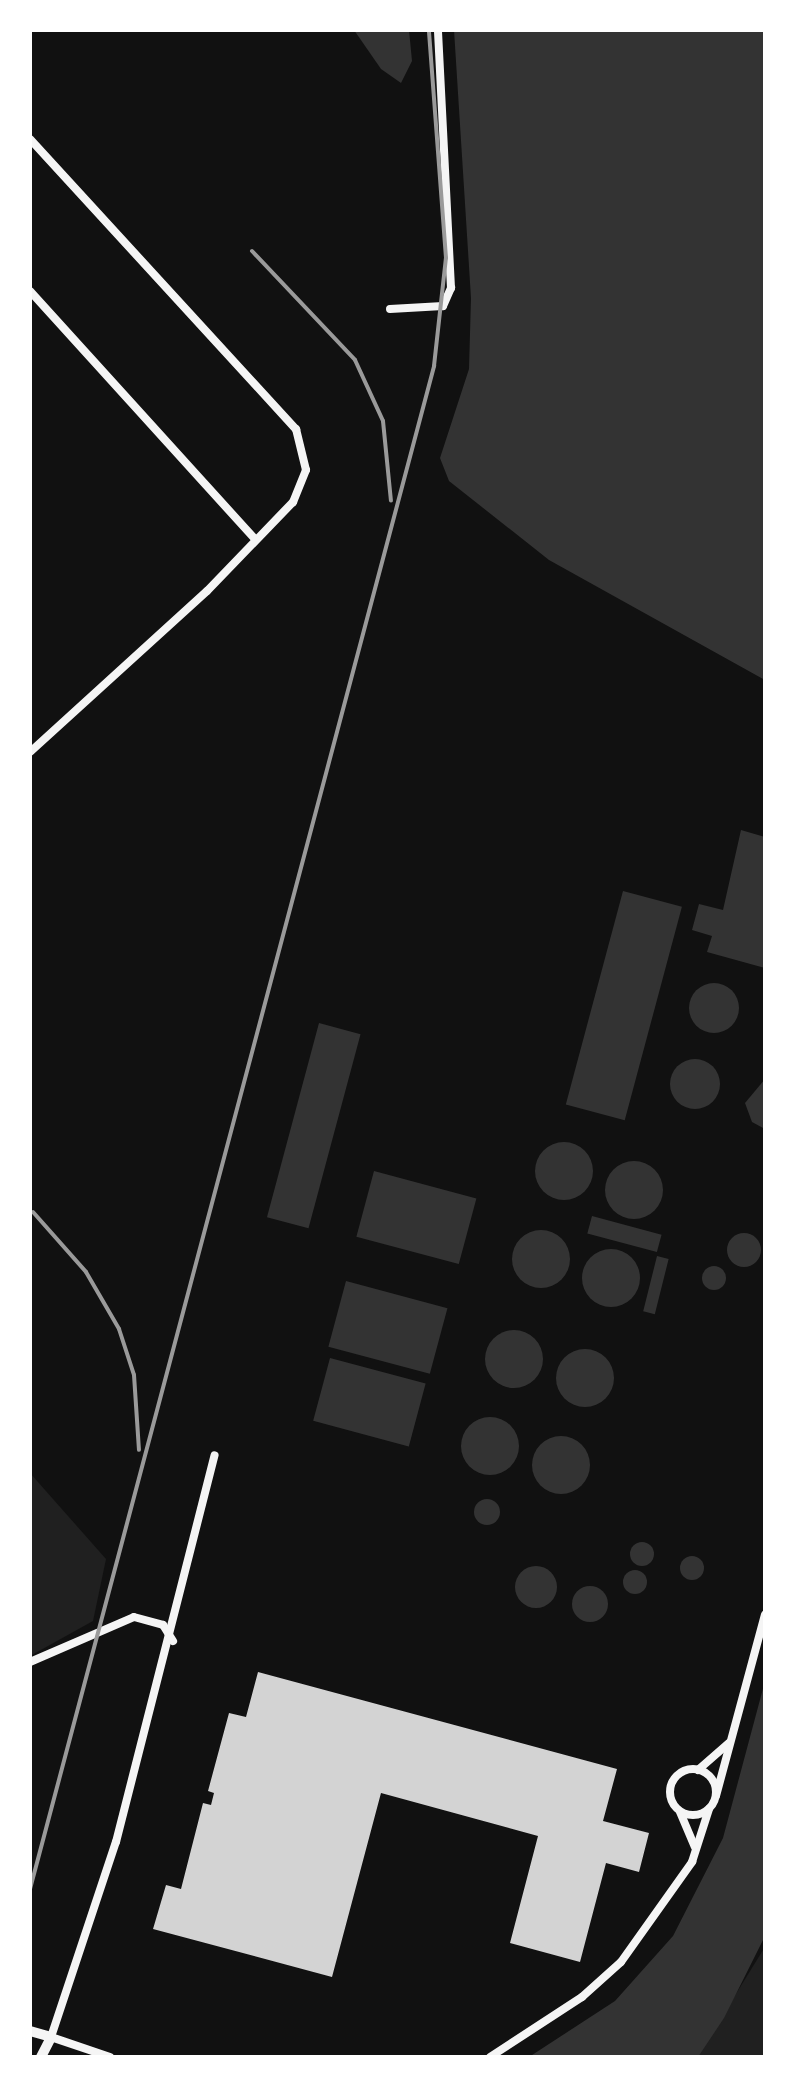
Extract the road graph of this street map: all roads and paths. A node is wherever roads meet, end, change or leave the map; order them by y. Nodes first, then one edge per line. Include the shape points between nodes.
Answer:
1 (438, 30) edge
2 (30, 138) edge
3 (30, 291) edge
4 (390, 309) dead end
5 (256, 540) junction
6 (30, 752) edge
7 (215, 1455) dead end
8 (765, 1615) edge
9 (173, 1641) junction
10 (30, 1662) edge
11 (732, 1739) junction
12 (698, 1770) junction
13 (716, 1796) junction
14 (709, 1809) junction
15 (680, 1812) junction
16 (695, 1847) junction
17 (30, 2031) edge
18 (51, 2037) junction
19 (41, 2057) edge
20 (52, 2057) edge
21 (110, 2057) edge
22 (490, 2057) edge

1 - 4 street via 451,288 443,306
2 - 5 street via 296,429 306,470 302,488
3 - 5 street
5 - 6 street
7 - 9 street
8 - 11 street
9 - 10 street via 163,1625 134,1617
9 - 18 street
11 - 12 street
11 - 13 street
12 - 13 street via 713,1781
12 - 15 street via 680,1773 671,1784
13 - 14 street
14 - 15 street via 695,1816
14 - 16 street
15 - 16 street
16 - 22 street via 660,1913 622,1962 582,1997
17 - 18 street
18 - 19 street
18 - 20 street
18 - 21 street

